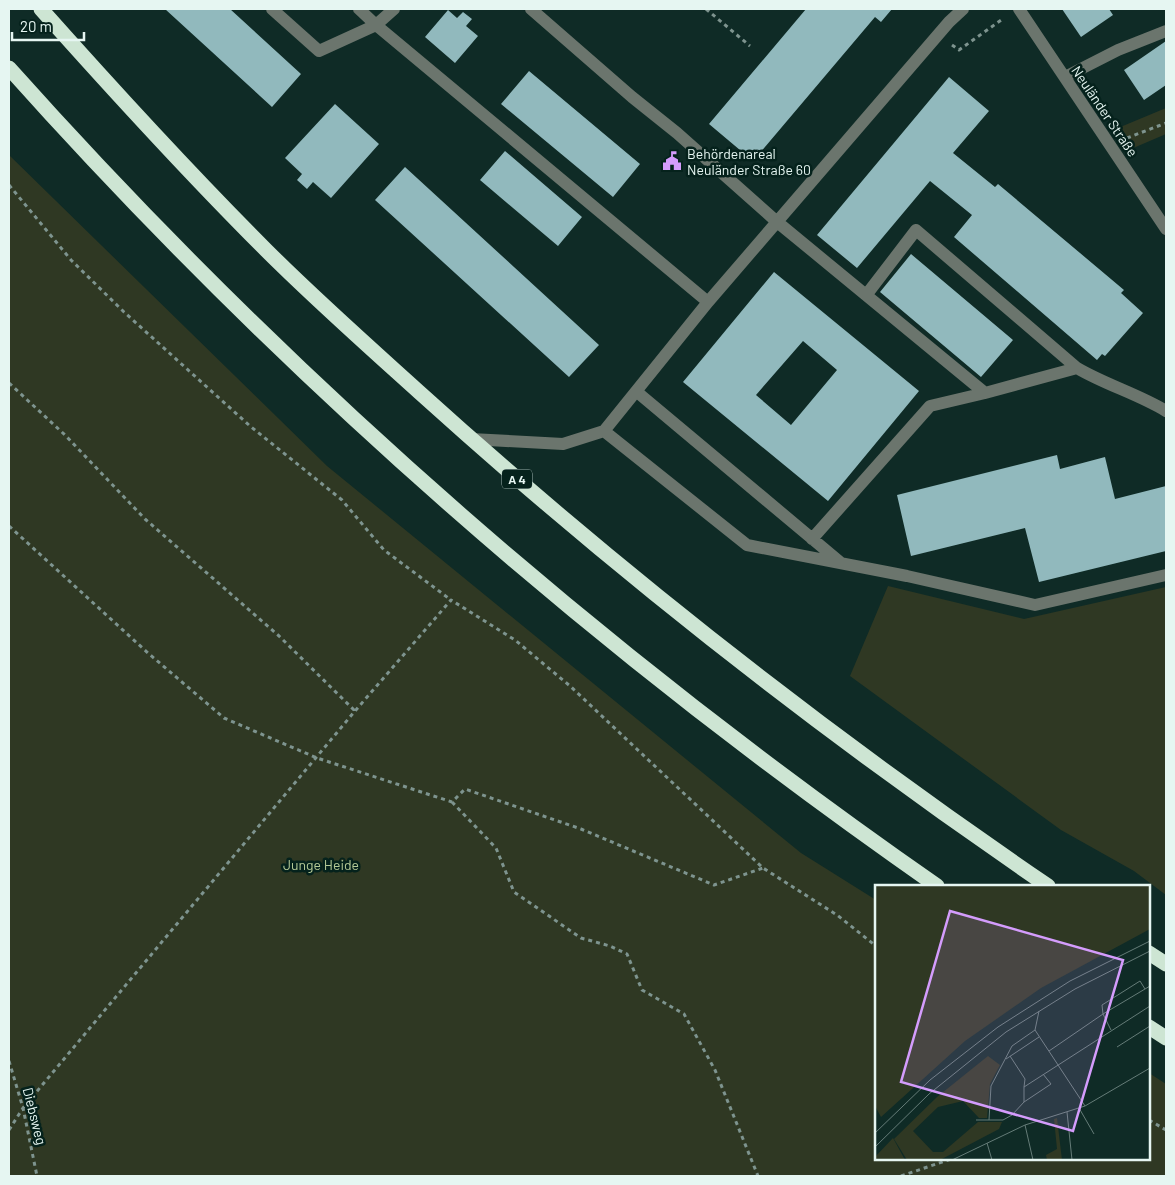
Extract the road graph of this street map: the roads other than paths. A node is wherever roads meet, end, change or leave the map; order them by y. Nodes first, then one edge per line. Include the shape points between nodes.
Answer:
1 (40, 9) edge
2 (272, 9) edge
3 (359, 9) edge
4 (394, 9) edge
5 (531, 9) edge
6 (963, 9) edge
7 (1014, 11) edge
8 (376, 25) junction
9 (1166, 31) edge
10 (9, 68) edge
11 (1065, 78) junction
12 (776, 221) junction
13 (1166, 230) edge
14 (866, 294) junction
15 (708, 302) junction
16 (1077, 368) junction
17 (637, 392) junction
18 (985, 393) junction
19 (1166, 411) edge
20 (604, 431) junction
21 (471, 440) junction
22 (812, 539) junction
23 (841, 563) junction
24 (1166, 575) edge
25 (936, 885) edge
26 (1047, 885) edge
27 (1150, 954) edge
28 (1166, 964) edge
29 (1150, 1028) edge
30 (1166, 1038) edge

1 - 21 highway, A 4 via 266,250
2 - 8 street via 319,51
3 - 8 street
4 - 8 street
5 - 12 street via 677,132
6 - 12 street
7 - 11 street, Neuländer Straße
8 - 15 street
9 - 11 street via 1118,50
10 - 25 highway via 224,294 431,488 648,671 760,758
11 - 13 street, Neuländer Straße
12 - 14 street
12 - 15 street
14 - 16 street via 916,230
14 - 18 street
15 - 17 street
16 - 18 street
16 - 19 street
17 - 20 street
17 - 22 street
18 - 22 street via 930,406
20 - 21 street via 563,444
20 - 23 street via 747,546
21 - 26 highway, A 4 via 772,687
22 - 23 street
23 - 24 street via 1035,605
27 - 28 highway
29 - 30 highway

